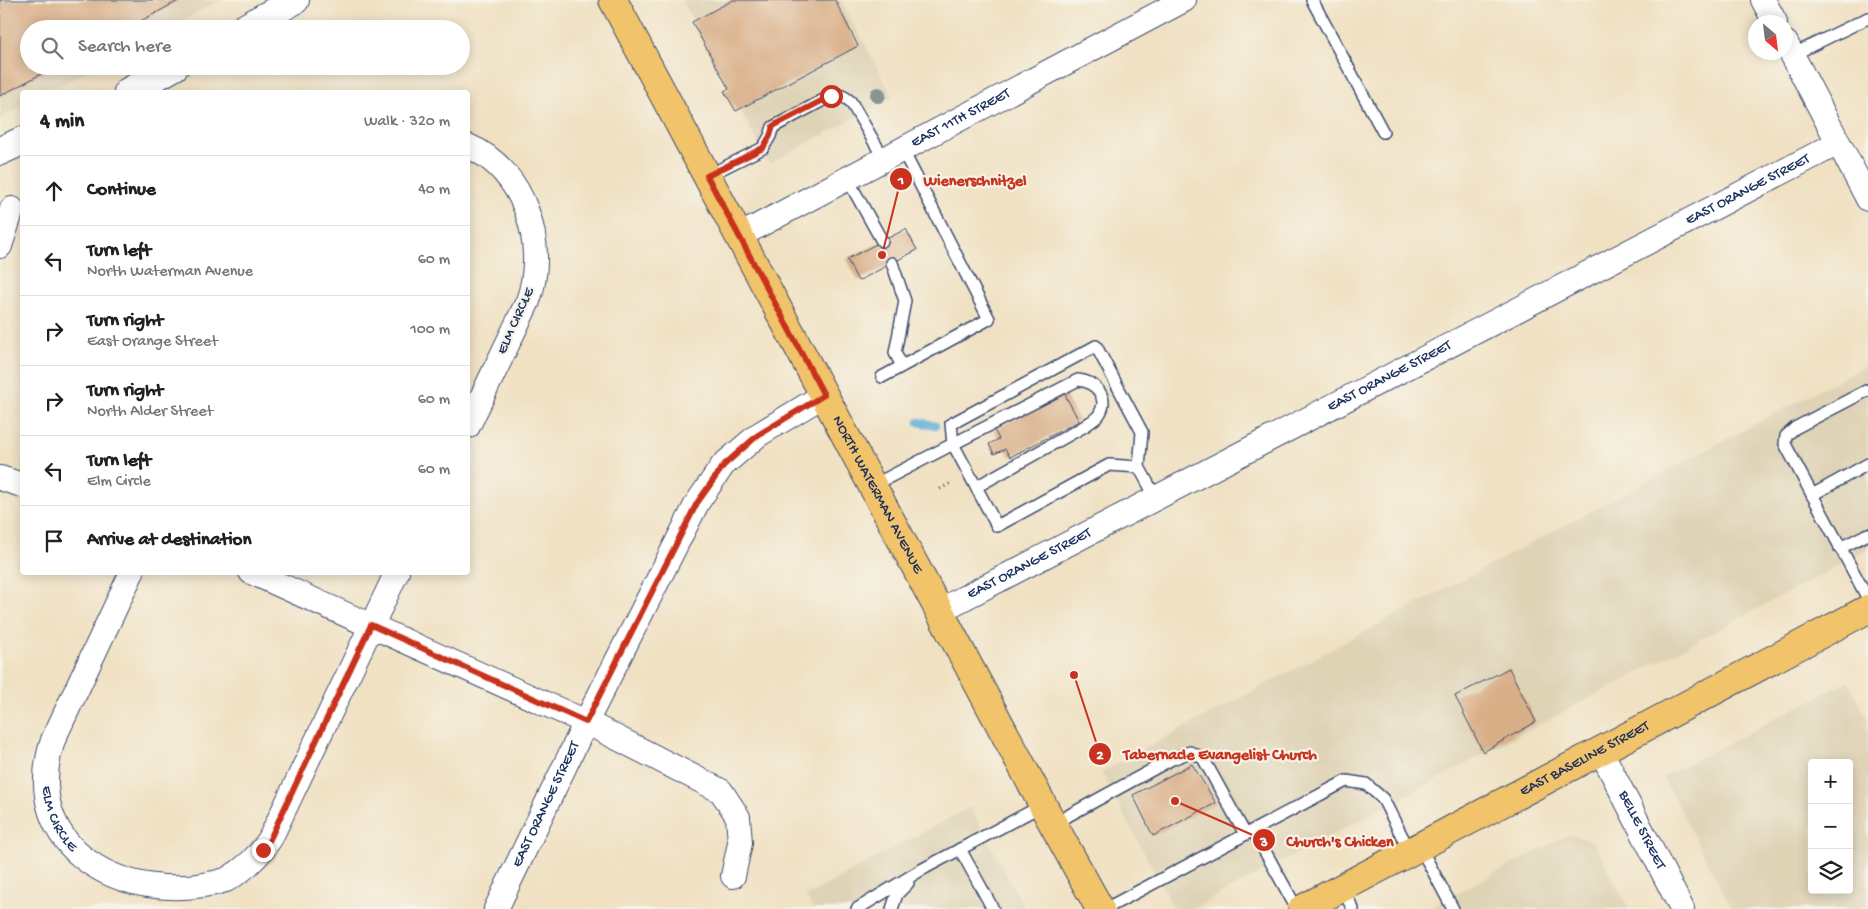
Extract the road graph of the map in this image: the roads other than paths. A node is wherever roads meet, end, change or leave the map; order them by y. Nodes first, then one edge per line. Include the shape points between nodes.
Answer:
1 (295, 0) edge
2 (613, 0) edge
3 (1184, 0) edge
4 (1312, 0) edge
5 (1763, 0) edge
6 (1771, 15) edge
7 (1868, 18) edge
8 (259, 20) edge
9 (1793, 47) edge
10 (1793, 57) edge
11 (159, 75) edge
12 (132, 90) edge
13 (1383, 132) dead end
14 (20, 142) edge
15 (1838, 144) junction
16 (470, 147) edge
17 (0, 151) edge
18 (893, 154) junction
19 (707, 176) junction
20 (847, 178) junction
21 (1868, 200) edge
22 (12, 209) dead end
23 (739, 236) junction
24 (882, 241) dead end
25 (0, 246) edge
26 (892, 263) dead end
27 (902, 366) junction
28 (882, 378) dead end
29 (1868, 390) edge
30 (824, 395) junction
31 (470, 422) edge
32 (953, 444) junction
33 (1868, 464) edge
34 (1139, 467) junction
35 (0, 478) edge
36 (20, 484) edge
37 (872, 486) junction
38 (976, 487) junction
39 (1812, 495) junction
40 (1156, 498) junction
41 (1868, 534) edge
42 (1840, 548) junction
43 (131, 575) edge
44 (258, 575) edge
45 (396, 575) edge
46 (1868, 599) edge
47 (1868, 609) edge
48 (939, 611) junction
49 (371, 625) junction
50 (586, 722) junction
51 (1600, 751) junction
52 (1048, 814) junction
53 (1249, 832) junction
54 (960, 849) junction
55 (1415, 849) junction
56 (921, 870) junction
57 (732, 876) dead end
58 (1347, 898) edge
59 (496, 909) edge
60 (857, 909) edge
61 (892, 909) edge
62 (993, 909) edge
63 (1100, 909) edge
64 (1105, 909) edge
65 (1297, 909) edge
66 (1302, 909) edge
67 (1453, 909) edge
68 (1682, 909) edge

1 - 8 street
2 - 19 main road, NORTH WATERMAN AVENUE
3 - 18 street, EAST 11TH STREET
4 - 13 lane
5 - 6 street
7 - 9 lane
10 - 15 street
11 - 12 street
14 - 17 street
15 - 21 street
15 - 40 street, EAST ORANGE STREET
16 - 31 street, ELM CIRCLE via 498,166 514,186 525,207 535,251 528,301
18 - 19 lane via 851,102 838,94 773,126 763,148
18 - 20 street, EAST 11TH STREET
18 - 27 lane via 989,319
19 - 23 main road, NORTH WATERMAN AVENUE
20 - 23 street, EAST 11TH STREET
20 - 24 lane
22 - 25 street
23 - 30 main road, NORTH WATERMAN AVENUE
26 - 27 lane via 905,301 895,352
27 - 28 lane
29 - 39 lane via 1795,428 1786,436 1785,444
30 - 37 main road, NORTH WATERMAN AVENUE
30 - 50 street, EAST ORANGE STREET via 758,435 724,465 697,503
32 - 34 lane via 951,424 1096,346 1142,432
32 - 37 lane
32 - 38 lane
32 - 38 lane via 1078,380 1087,381 1099,391 1103,401 1100,413 1085,426
33 - 39 lane
34 - 38 lane via 1110,466 998,526
34 - 40 lane
35 - 36 street
37 - 48 main road, NORTH WATERMAN AVENUE
39 - 42 lane
40 - 48 street, EAST ORANGE STREET
41 - 42 lane
42 - 46 lane
43 - 49 street, ELM CIRCLE via 53,740 46,775 52,818 74,860 93,878 117,891 144,898 170,899 194,895 235,875 263,850
44 - 49 street
45 - 49 street, ELM CIRCLE
47 - 51 main road, EAST BASELINE STREET
48 - 52 main road, NORTH WATERMAN AVENUE
49 - 50 street
50 - 57 street via 721,791 738,818 740,843
50 - 59 street, EAST ORANGE STREET
51 - 55 main road, EAST BASELINE STREET
51 - 68 street, BELLE STREET
52 - 53 lane via 1190,752 1203,758
52 - 54 lane
52 - 63 main road, NORTH WATERMAN AVENUE
53 - 55 lane via 1346,781 1366,784 1383,799
53 - 64 lane
53 - 65 lane
54 - 56 lane
54 - 62 lane
55 - 58 main road, EAST BASELINE STREET
55 - 67 lane
56 - 60 lane
56 - 61 lane via 896,894
58 - 66 main road, EAST BASELINE STREET

